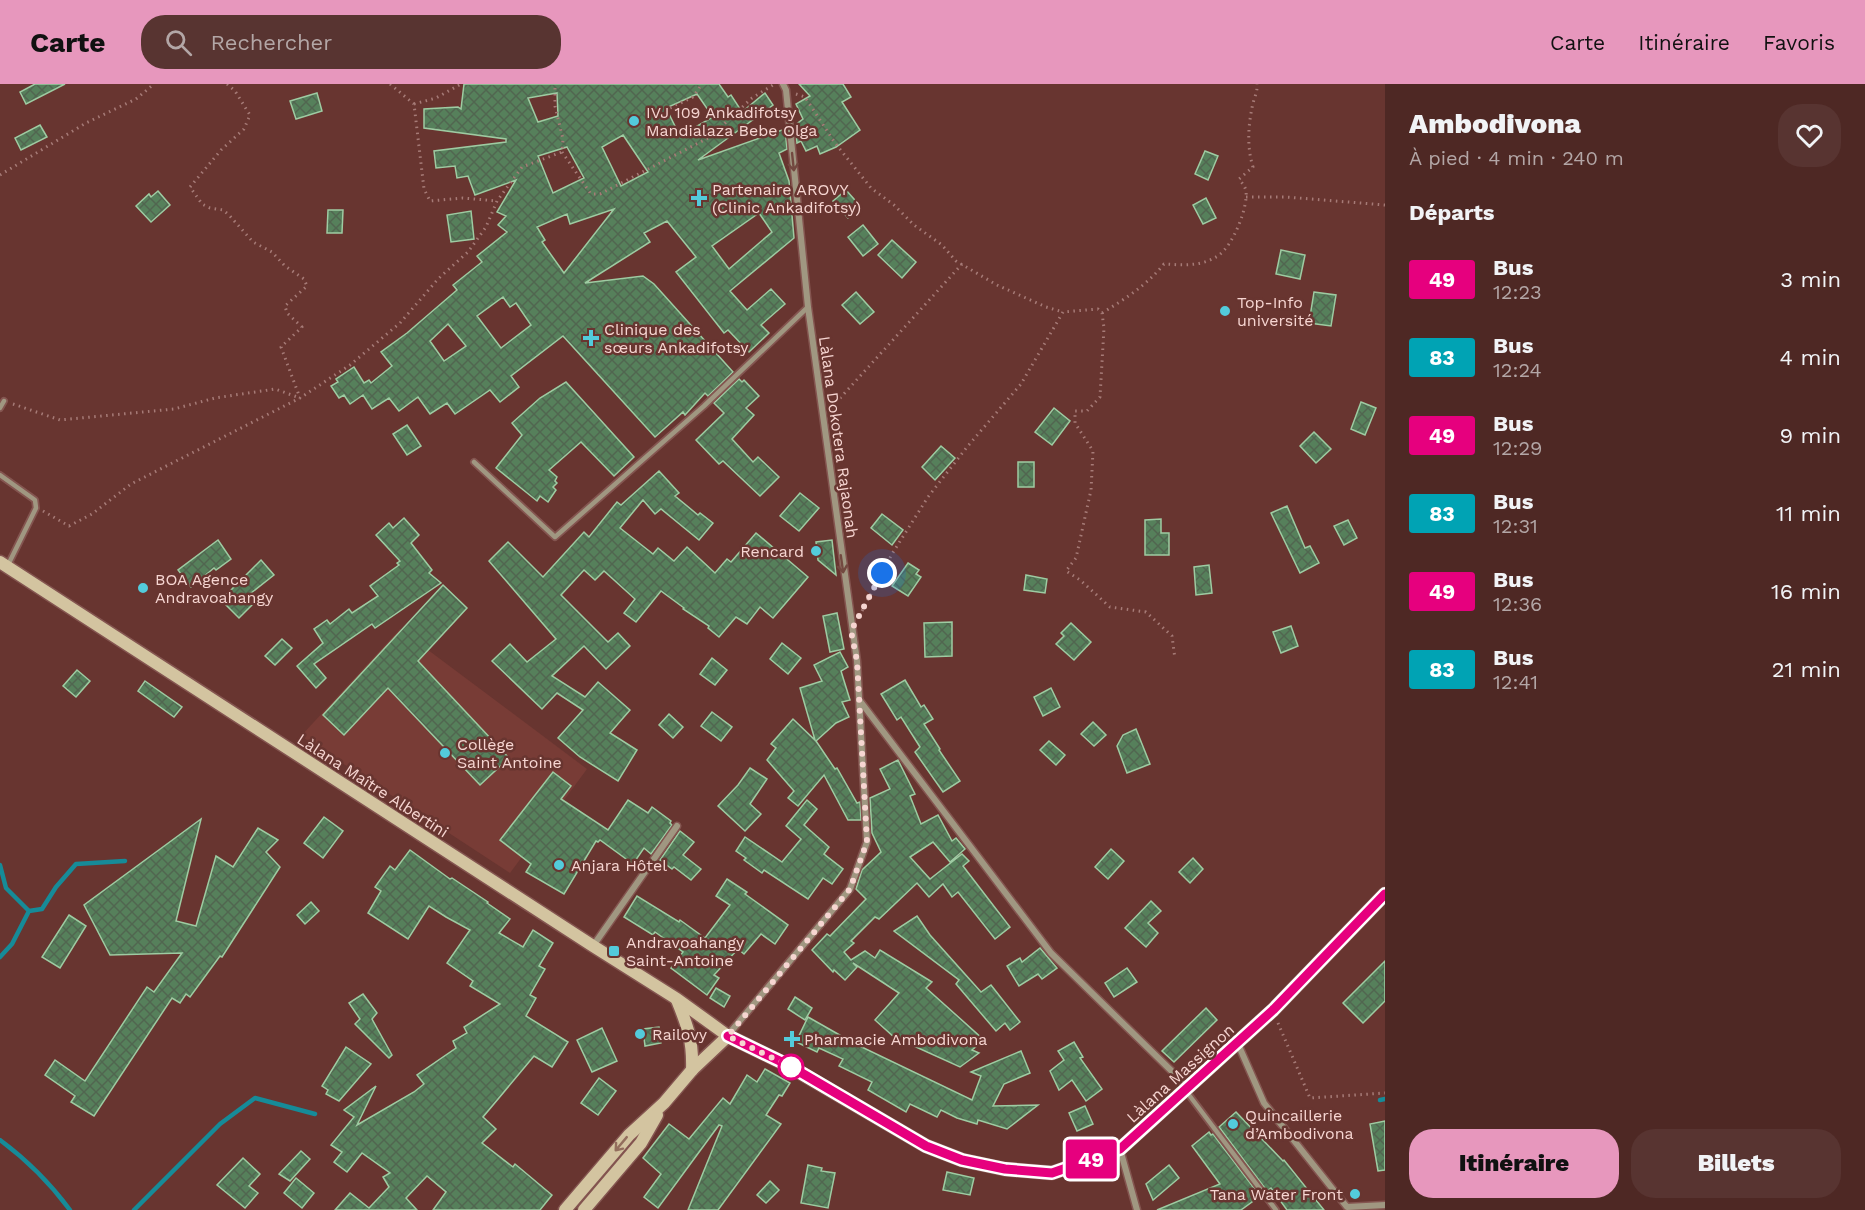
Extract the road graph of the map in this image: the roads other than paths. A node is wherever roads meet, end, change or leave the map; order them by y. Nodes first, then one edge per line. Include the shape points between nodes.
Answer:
1 (784, 87) edge
2 (808, 307) junction
3 (4, 401) road end
4 (0, 408) edge
5 (474, 462) dead end
6 (0, 475) edge
7 (4, 565) edge
8 (859, 700) junction
9 (677, 826) dead end
10 (1385, 894) edge
11 (592, 946) junction
12 (677, 999) junction
13 (728, 1036) junction
14 (1238, 1044) junction
15 (692, 1070) junction
16 (1187, 1089) junction
17 (664, 1103) junction
18 (1120, 1149) junction
19 (1385, 1205) edge
20 (1346, 1209) edge
21 (565, 1210) edge
22 (584, 1210) edge
23 (1137, 1210) edge
24 (1276, 1210) edge

1 -> 2 street, Làlana Dokotera Rajaonah
2 - 5 lane via 704,406 555,537
2 -> 8 street, Làlana Dokotera Rajaonah via 857,661
3 - 4 lane
6 - 7 lane via 35,500 36,507
7 - 11 main road, Làlana Maître Albertini
8 - 13 street, Làlana Dokotera Rajaonah via 867,842 850,889
8 - 16 street via 1052,953
9 - 11 street
10 - 14 main road, Làlana Massignon
11 - 12 main road, Làlana Maître Albertini
12 - 13 main road, Làlana Maître Albertini
12 - 15 main road via 693,1047
13 - 15 main road
13 - 18 main road, Làlana Massignon via 788,1065 926,1146 962,1160 1052,1173
14 - 16 main road, Làlana Massignon
14 - 20 street via 1264,1103
15 - 17 main road
16 - 18 main road, Làlana Massignon
16 - 24 lane
17 -> 21 main road via 629,1135
17 - 22 main road via 641,1143
18 - 23 street
19 - 20 street

